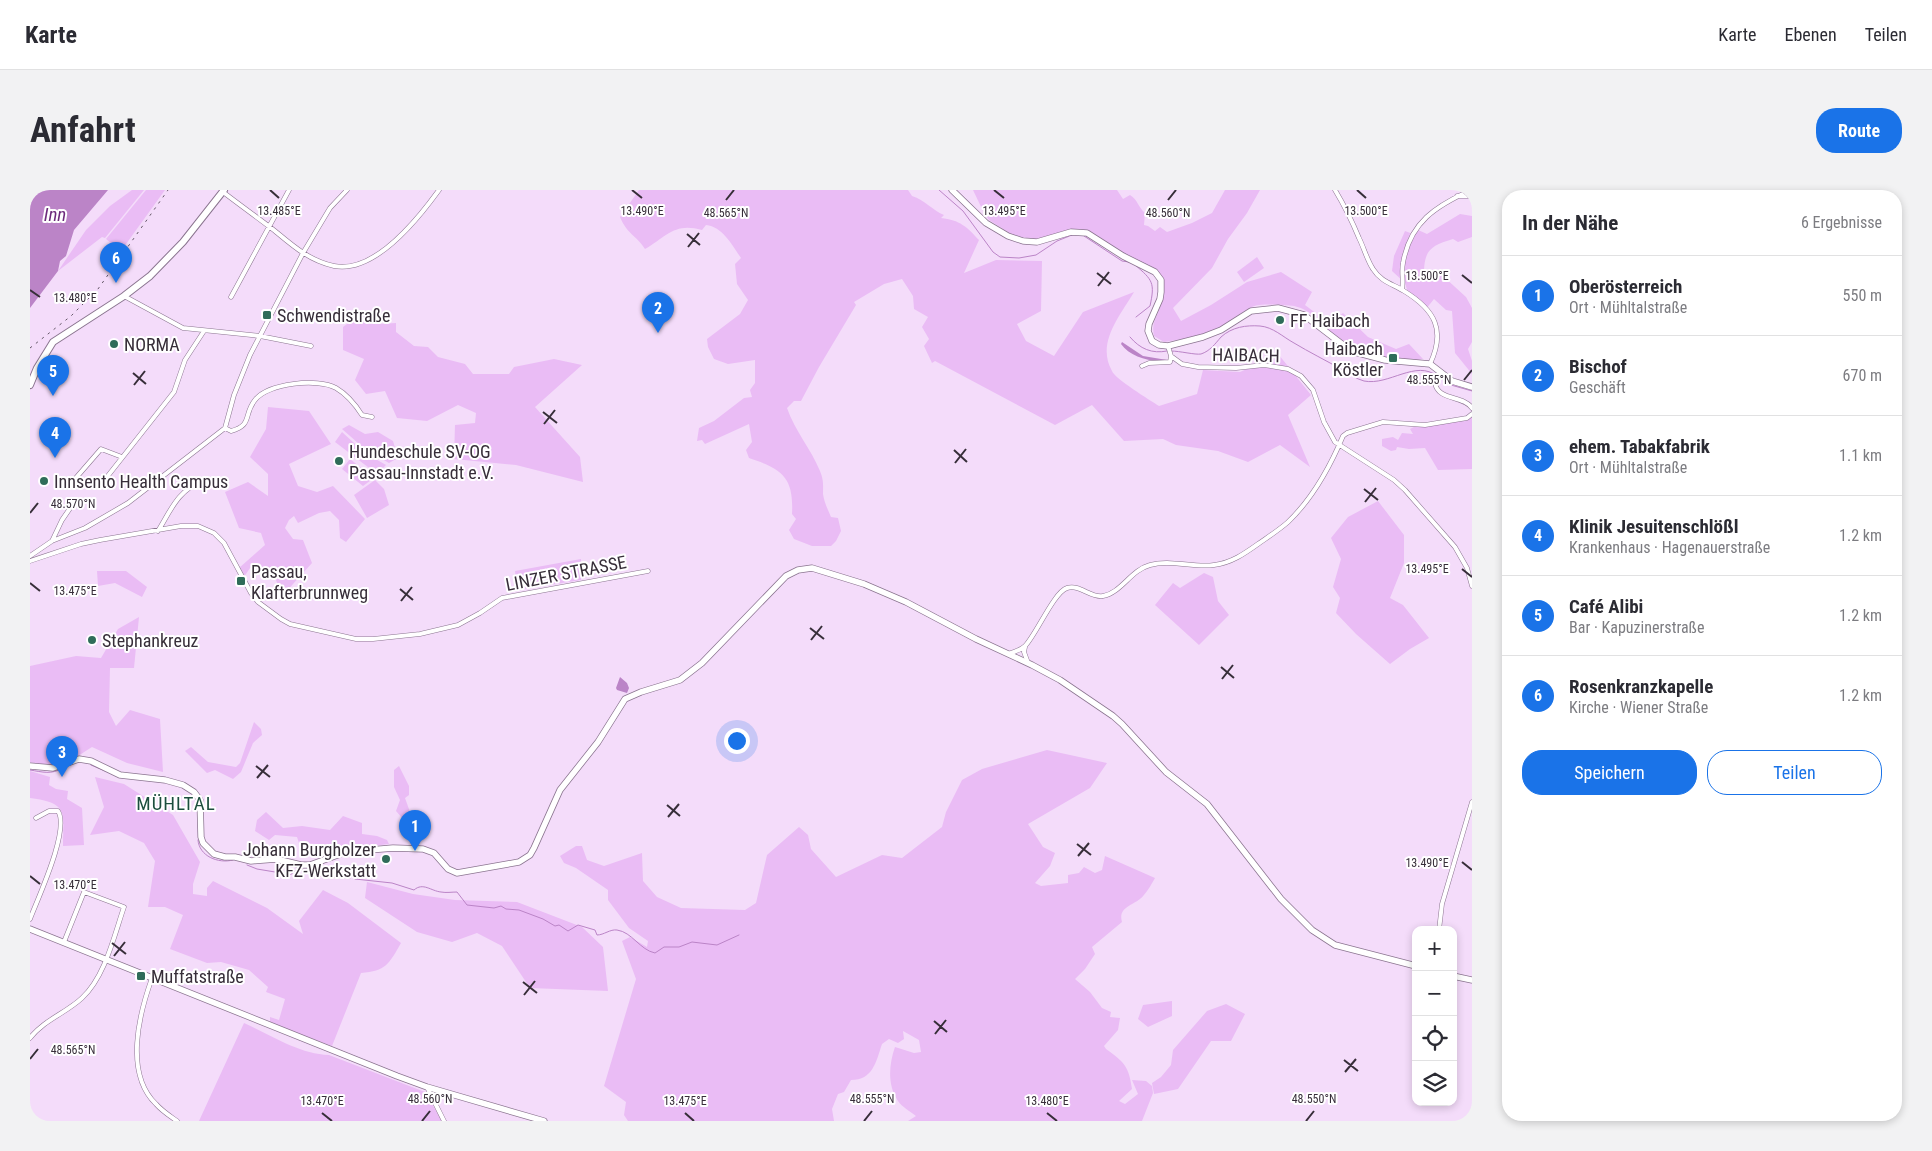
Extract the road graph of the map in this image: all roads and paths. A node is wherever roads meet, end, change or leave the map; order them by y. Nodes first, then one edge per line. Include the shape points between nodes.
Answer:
1 (289, 190) edge
2 (347, 190) edge
3 (438, 190) edge
4 (952, 190) edge
5 (1335, 190) edge
6 (1471, 190) edge
7 (224, 191) edge
8 (1458, 196) junction
9 (1472, 196) edge
10 (268, 226) junction
11 (302, 253) junction
12 (1402, 290) junction
13 (124, 296) junction
14 (231, 297) dead end
15 (204, 331) junction
16 (260, 336) junction
17 (311, 346) dead end
18 (1170, 351) junction
19 (1430, 364) junction
20 (1142, 366) dead end
21 (1439, 374) junction
22 (30, 385) edge
23 (1472, 387) edge
24 (1472, 408) edge
25 (1472, 414) edge
26 (372, 417) dead end
27 (225, 428) junction
28 (1340, 446) junction
29 (122, 457) junction
30 (203, 480) dead end
31 (103, 482) dead end
32 (68, 487) dead end
33 (74, 504) dead end
34 (158, 530) junction
35 (52, 541) junction
36 (30, 556) edge
37 (30, 561) edge
38 (648, 571) dead end
39 (1472, 586) edge
40 (1024, 647) junction
41 (1008, 654) junction
42 (1028, 663) junction
43 (30, 766) edge
44 (1472, 802) edge
45 (36, 818) dead end
46 (30, 919) edge
47 (1439, 926) edge
48 (30, 930) edge
49 (64, 942) junction
50 (106, 959) junction
51 (1412, 965) edge
52 (152, 977) junction
53 (1457, 977) edge
54 (1472, 980) edge
55 (30, 1038) edge
56 (427, 1087) junction
57 (178, 1121) edge
58 (444, 1121) edge
59 (544, 1121) edge

1 - 10 street
2 - 11 street via 330,208
3 - 11 street via 422,213 401,234 368,260 340,266
4 - 18 street via 986,223 1008,236 1037,242 1070,232 1087,233 1155,272 1161,280 1161,292 1148,334 1155,344
5 - 12 street via 1375,272 1386,283
6 - 8 street
7 - 10 street
7 - 13 main road via 166,260
8 - 9 street
8 - 12 street via 1432,211 1414,232 1402,265
10 - 11 street
10 - 14 street
11 - 16 street
12 - 19 street via 1426,308 1436,323 1435,351
13 - 15 street via 183,328
13 - 22 main road via 53,342
15 - 16 street
15 - 29 street via 185,360 174,392
16 - 17 street
16 - 27 street via 234,395
18 - 19 street via 1214,334 1251,310 1278,308 1304,315 1351,351 1385,360
18 - 20 street via 1170,362
18 - 28 street, HAIBACH via 1182,364 1198,367 1264,365 1292,371 1311,386 1326,427
19 - 21 street
21 - 23 street
21 - 24 street via 1435,385 1439,393 1466,402
25 - 28 street via 1467,418 1425,425 1376,423 1345,434
26 - 27 street via 362,416 351,398 334,386 311,382 272,390 256,399 246,425 231,432
27 - 35 street via 128,503 84,528
28 - 39 street via 1406,490 1454,547 1467,568
28 - 40 street via 1324,476 1292,518 1239,557 1211,566 1148,565 1104,596 1067,588 1058,596
29 - 31 street
29 - 32 street via 101,449
30 - 34 street via 179,496
33 - 35 street
34 - 37 street, LINZER STRASSE via 81,544
34 - 38 street, LINZER STRASSE via 192,525 205,528 224,544 251,593 264,607 290,624 356,639 430,632 458,625 502,598
35 - 36 street
40 - 41 street
40 - 42 street
41 - 42 street
41 - 43 street via 877,589 824,570 798,570 786,576 688,676 625,699 598,742 560,790 534,848 525,859 457,873 448,869 429,850 402,848 346,852 310,865 276,859 251,861 225,857 214,854 203,843 200,800 183,785 120,775 79,759 53,768
42 - 51 street via 1060,680 1122,724 1166,772 1206,804 1281,899 1312,930 1335,945
44 - 47 street via 1442,904
45 - 46 street via 48,811 58,811 61,827 59,842
48 - 49 street
49 - 50 street
49 - 50 street via 84,892 124,907
50 - 52 street
50 - 55 street via 90,991 38,1028
52 - 56 street
52 - 57 street via 139,1023 138,1066 154,1103
53 - 54 street
56 - 58 street
56 - 59 street

